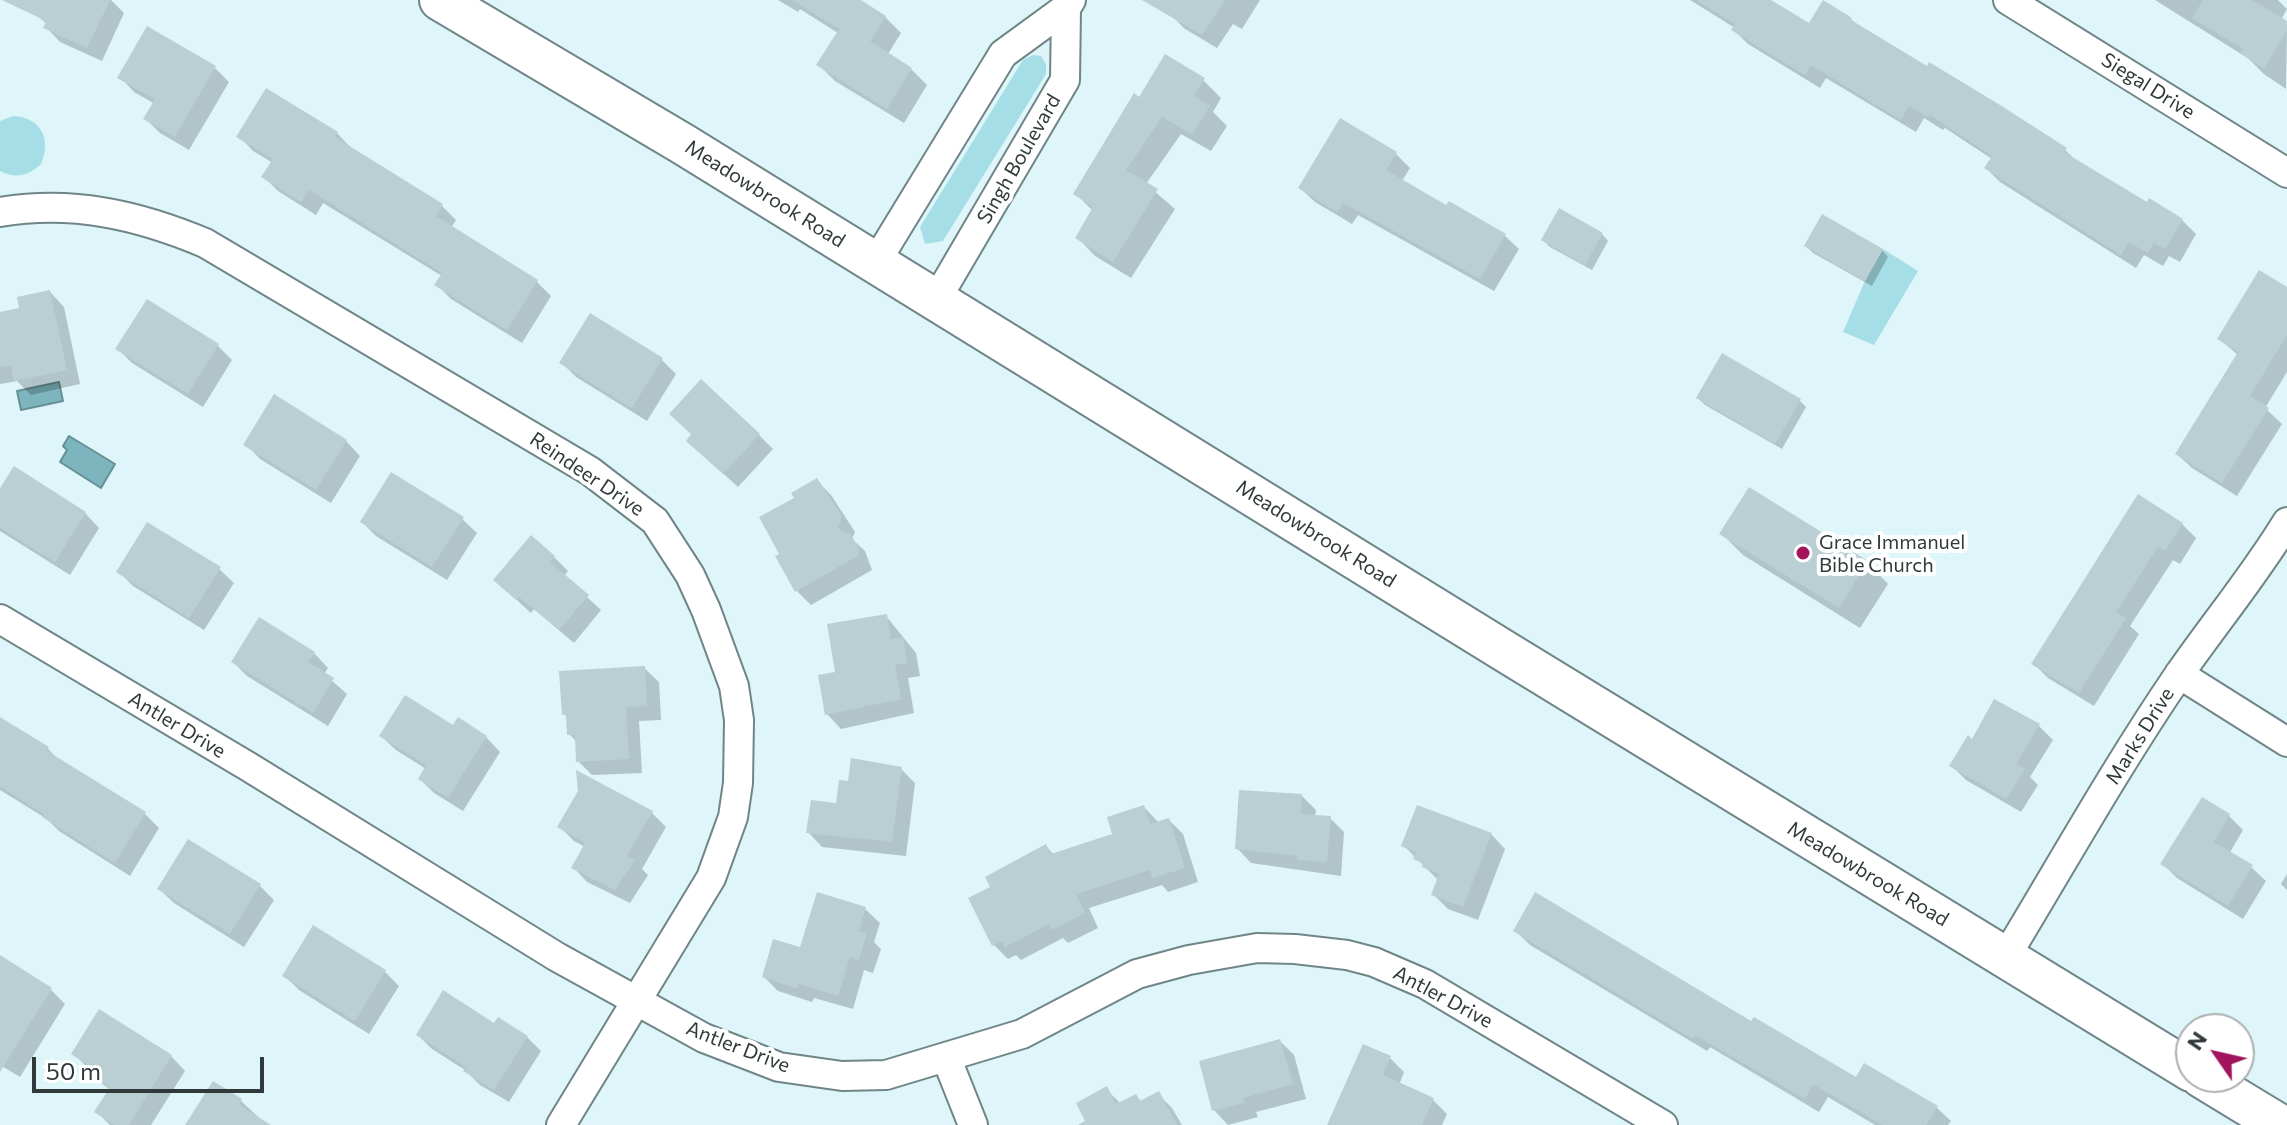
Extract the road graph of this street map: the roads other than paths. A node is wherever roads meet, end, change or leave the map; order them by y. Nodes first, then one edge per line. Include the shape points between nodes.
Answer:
1 (440, 0) edge
2 (2008, 0) edge
3 (1063, 3) edge
4 (2287, 173) edge
5 (0, 212) edge
6 (876, 262) junction
7 (936, 300) junction
8 (2287, 522) edge
9 (0, 619) edge
10 (2179, 674) junction
11 (2287, 742) edge
12 (2005, 958) junction
13 (636, 1000) junction
14 (946, 1057) junction
15 (2175, 1061) edge
16 (2227, 1093) edge
17 (561, 1125) edge
18 (973, 1125) edge
19 (1663, 1125) edge
20 (2280, 1125) edge

1 - 6 street, Meadowbrook Road
2 - 4 street, Siegal Drive
3 - 6 street, Singh Boulevard via 1003,54
3 - 7 street, Singh Boulevard via 1065,80
5 - 13 street, Reindeer Drive via 66,206 109,211 205,243 590,471 655,521 690,575 734,686 738,783 733,817 711,878
6 - 7 street, Meadowbrook Road
7 - 12 street, Meadowbrook Road
8 - 10 street, Marks Drive
9 - 13 street, Antler Drive
10 - 11 street
10 - 12 street, Marks Drive
12 - 15 street, Meadowbrook Road
13 - 14 street, Antler Drive via 704,1038 779,1067 842,1076 886,1075
13 - 17 street, Reindeer Drive
14 - 18 street
14 - 19 street, Antler Drive via 1022,1034 1137,974 1257,948 1321,951 1374,962 1425,984
16 - 20 street

